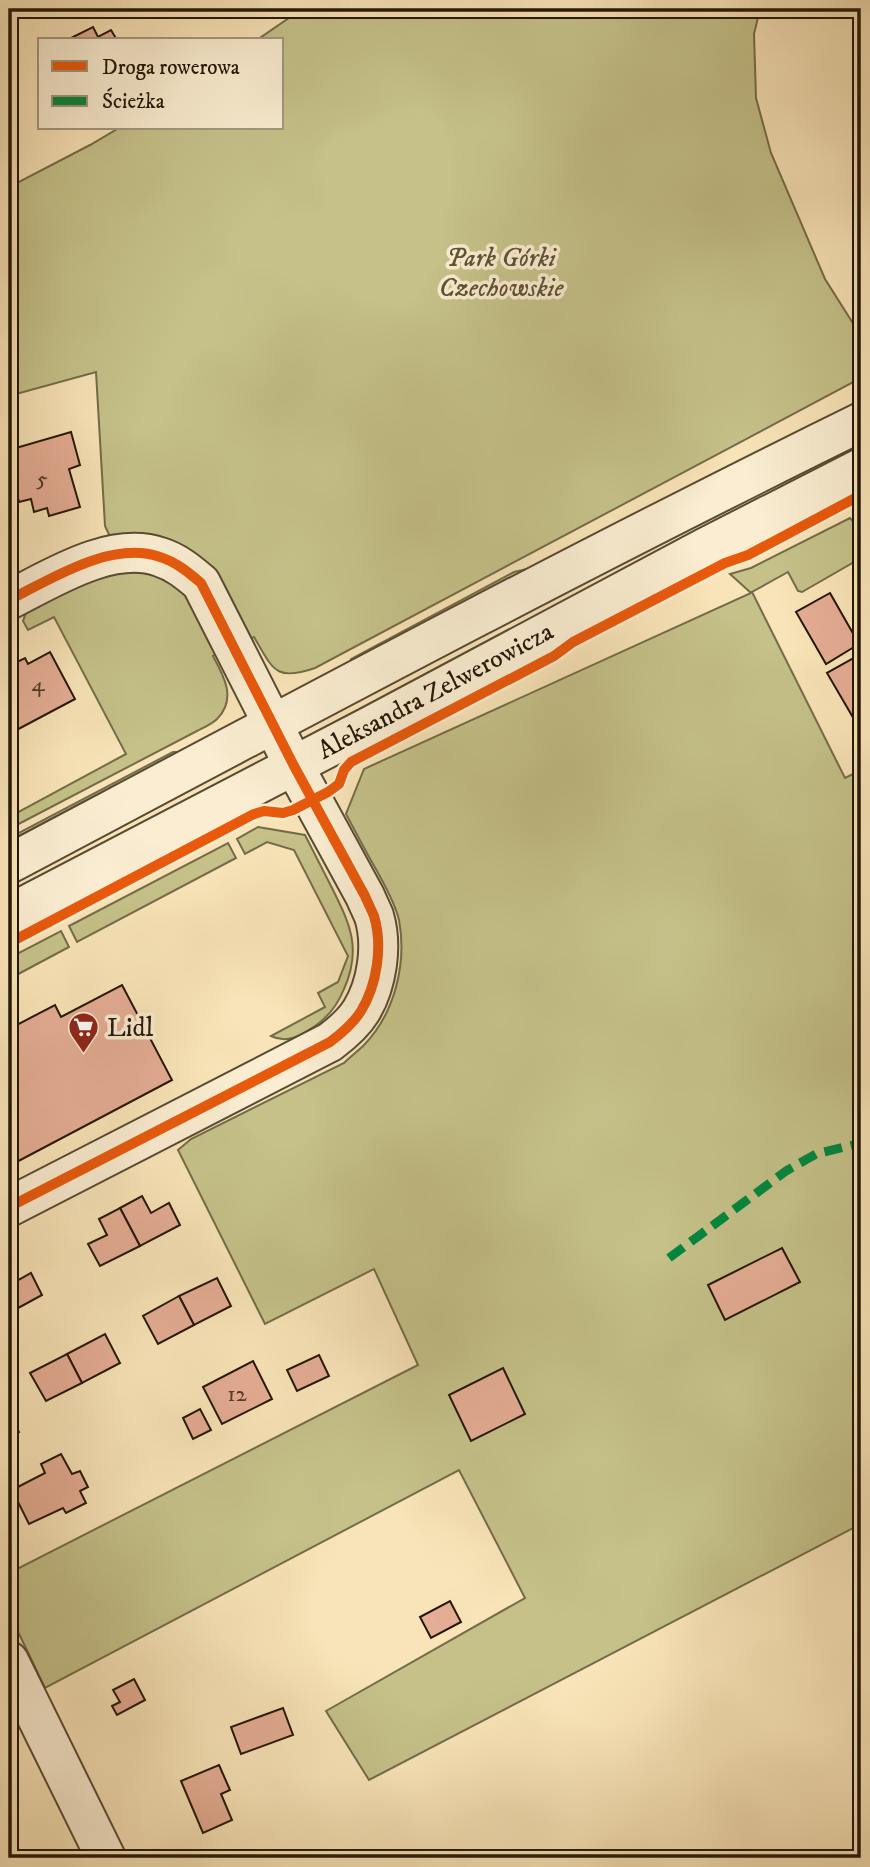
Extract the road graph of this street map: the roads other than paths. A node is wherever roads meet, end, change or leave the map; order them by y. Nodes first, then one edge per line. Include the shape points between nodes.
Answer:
1 (861, 422) edge
2 (861, 468) edge
3 (9, 600) edge
4 (273, 723) junction
5 (294, 765) junction
6 (9, 863) edge
7 (9, 914) edge
8 (9, 1208) edge
9 (9, 1661) edge
10 (106, 1858) edge

1 - 4 street, Aleksandra Zelwerowicza
2 - 5 street, Aleksandra Zelwerowicza
3 - 4 street via 102,557 127,553 159,556 201,583
4 - 5 street
4 - 6 street, Aleksandra Zelwerowicza
5 - 7 street, Aleksandra Zelwerowicza
5 - 8 street via 373,916 375,973 361,1010 349,1027 321,1048
9 - 10 street

